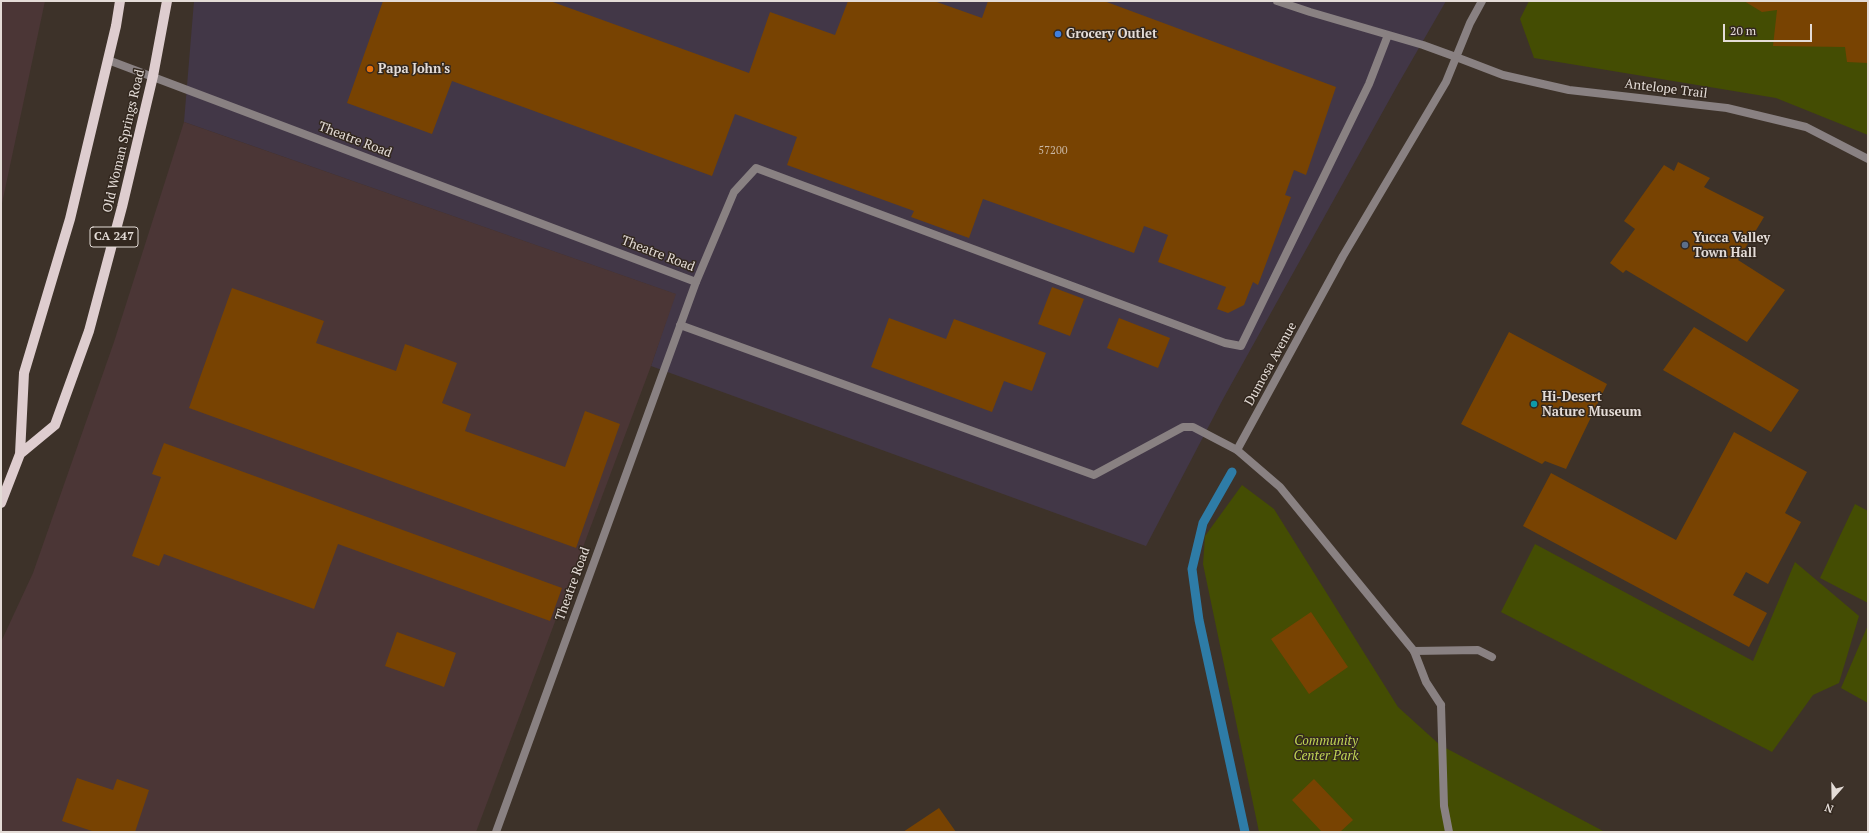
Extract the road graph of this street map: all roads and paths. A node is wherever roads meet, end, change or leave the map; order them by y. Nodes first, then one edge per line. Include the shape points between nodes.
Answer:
1 (120, 1) edge
2 (167, 1) edge
3 (1277, 1) edge
4 (1482, 1) edge
5 (1388, 35) junction
6 (1456, 58) junction
7 (108, 60) junction
8 (153, 76) junction
9 (1868, 159) edge
10 (696, 282) junction
11 (680, 325) junction
12 (1237, 450) junction
13 (20, 454) junction
14 (1, 503) edge
15 (1414, 651) junction
16 (1492, 657) dead end
17 (496, 832) edge
18 (1449, 832) edge

1 - 7 main road, Old Woman Springs Road / CA 247
2 - 8 main road, Old Woman Springs Road / CA 247
3 - 5 street, Antelope Trail
4 - 6 street, Dumosa Avenue
5 - 6 street, Antelope Trail
5 - 10 street via 1369,84 1241,346 1225,343 756,168 734,192
6 - 9 street, Antelope Trail via 1503,75 1569,90 1727,108 1806,127
6 - 12 street, Dumosa Avenue via 1446,82 1343,256
7 - 8 street, Theatre Road
7 - 13 main road, Old Woman Springs Road / CA 247 via 70,219 24,373
8 - 10 street, Theatre Road
8 - 13 main road, Old Woman Springs Road / CA 247 via 89,331 55,424
10 - 11 street, Theatre Road
11 - 12 street via 1094,475 1182,427 1194,427
11 - 17 street, Theatre Road
12 - 15 street via 1280,486
13 - 14 main road, Old Woman Springs Road / CA 247
15 - 16 street via 1478,650
15 - 18 street via 1426,682 1441,705 1444,806

